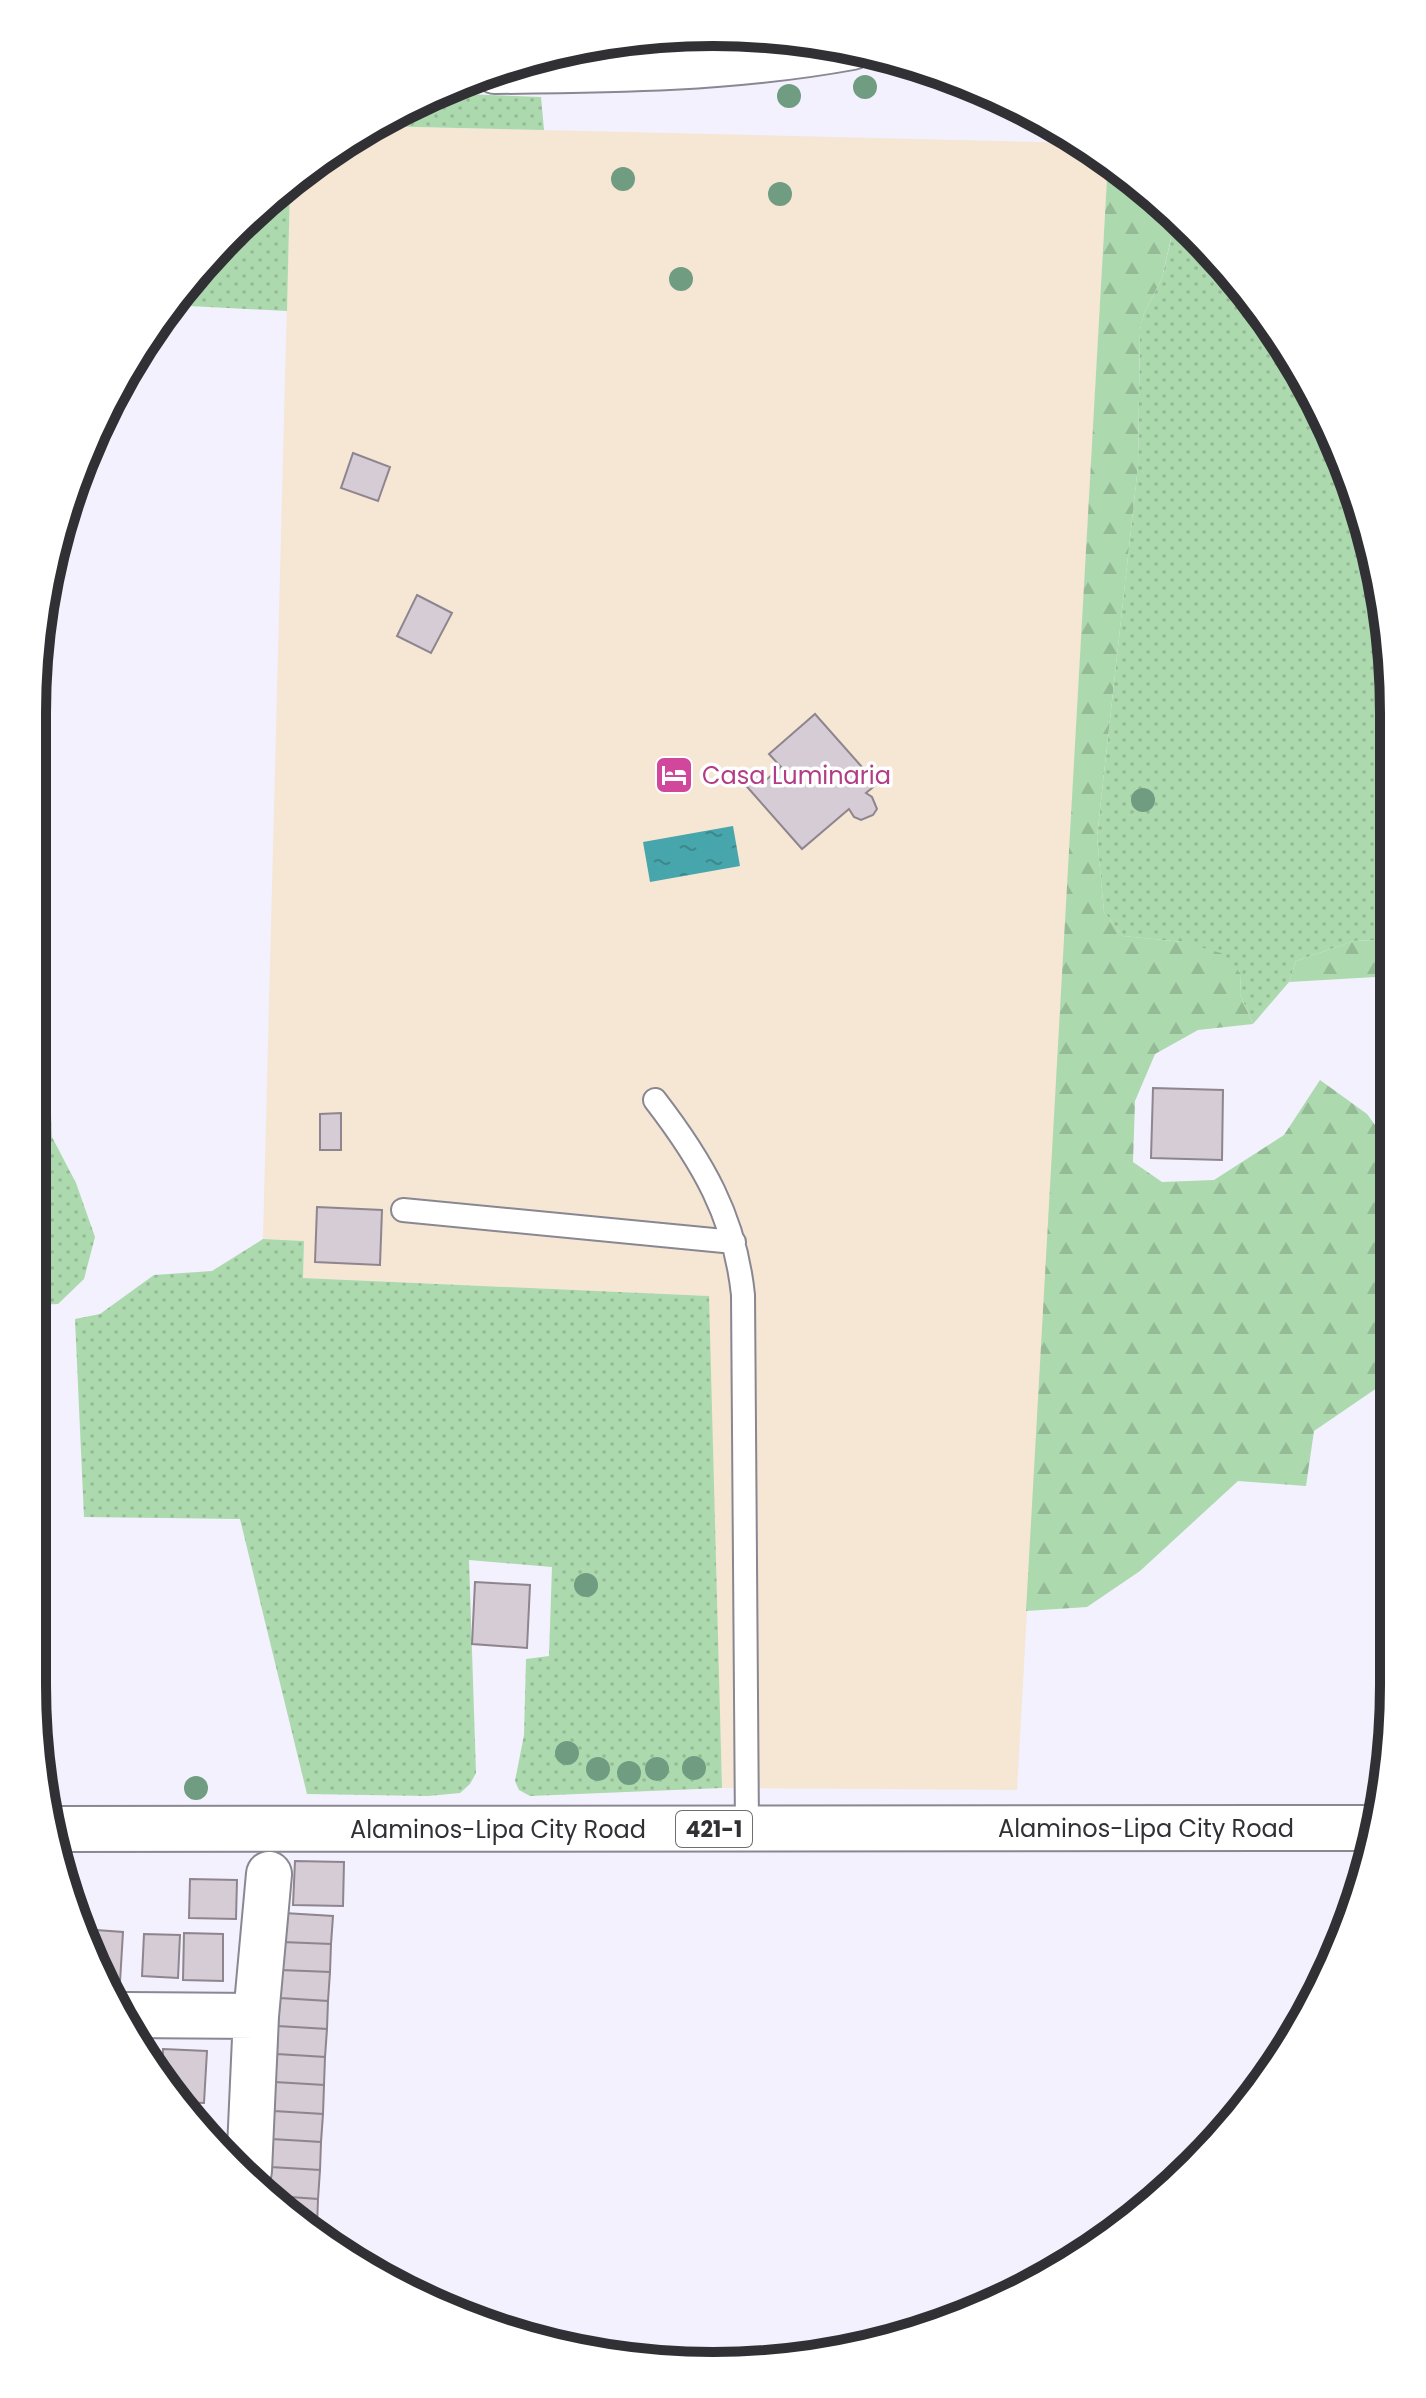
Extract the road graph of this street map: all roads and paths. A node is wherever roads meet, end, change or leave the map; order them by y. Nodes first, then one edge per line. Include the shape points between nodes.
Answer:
1 (814, 54) edge
2 (534, 71) edge
3 (655, 1100) dead end
4 (403, 1210) dead end
5 (734, 1242) junction
6 (1364, 1828) edge
7 (62, 1829) edge
8 (747, 1829) junction
9 (269, 1874) dead end
10 (133, 2015) edge
11 (256, 2016) junction
12 (249, 2165) edge

1 - 2 main road via 651,70
3 - 5 lane via 707,1175
4 - 5 lane
5 - 8 lane via 743,1295
6 - 8 main road, Alaminos-Lipa City Road / 421-1
7 - 8 main road, Alaminos-Lipa City Road / 421-1
9 - 11 main road
10 - 11 main road
11 - 12 main road

